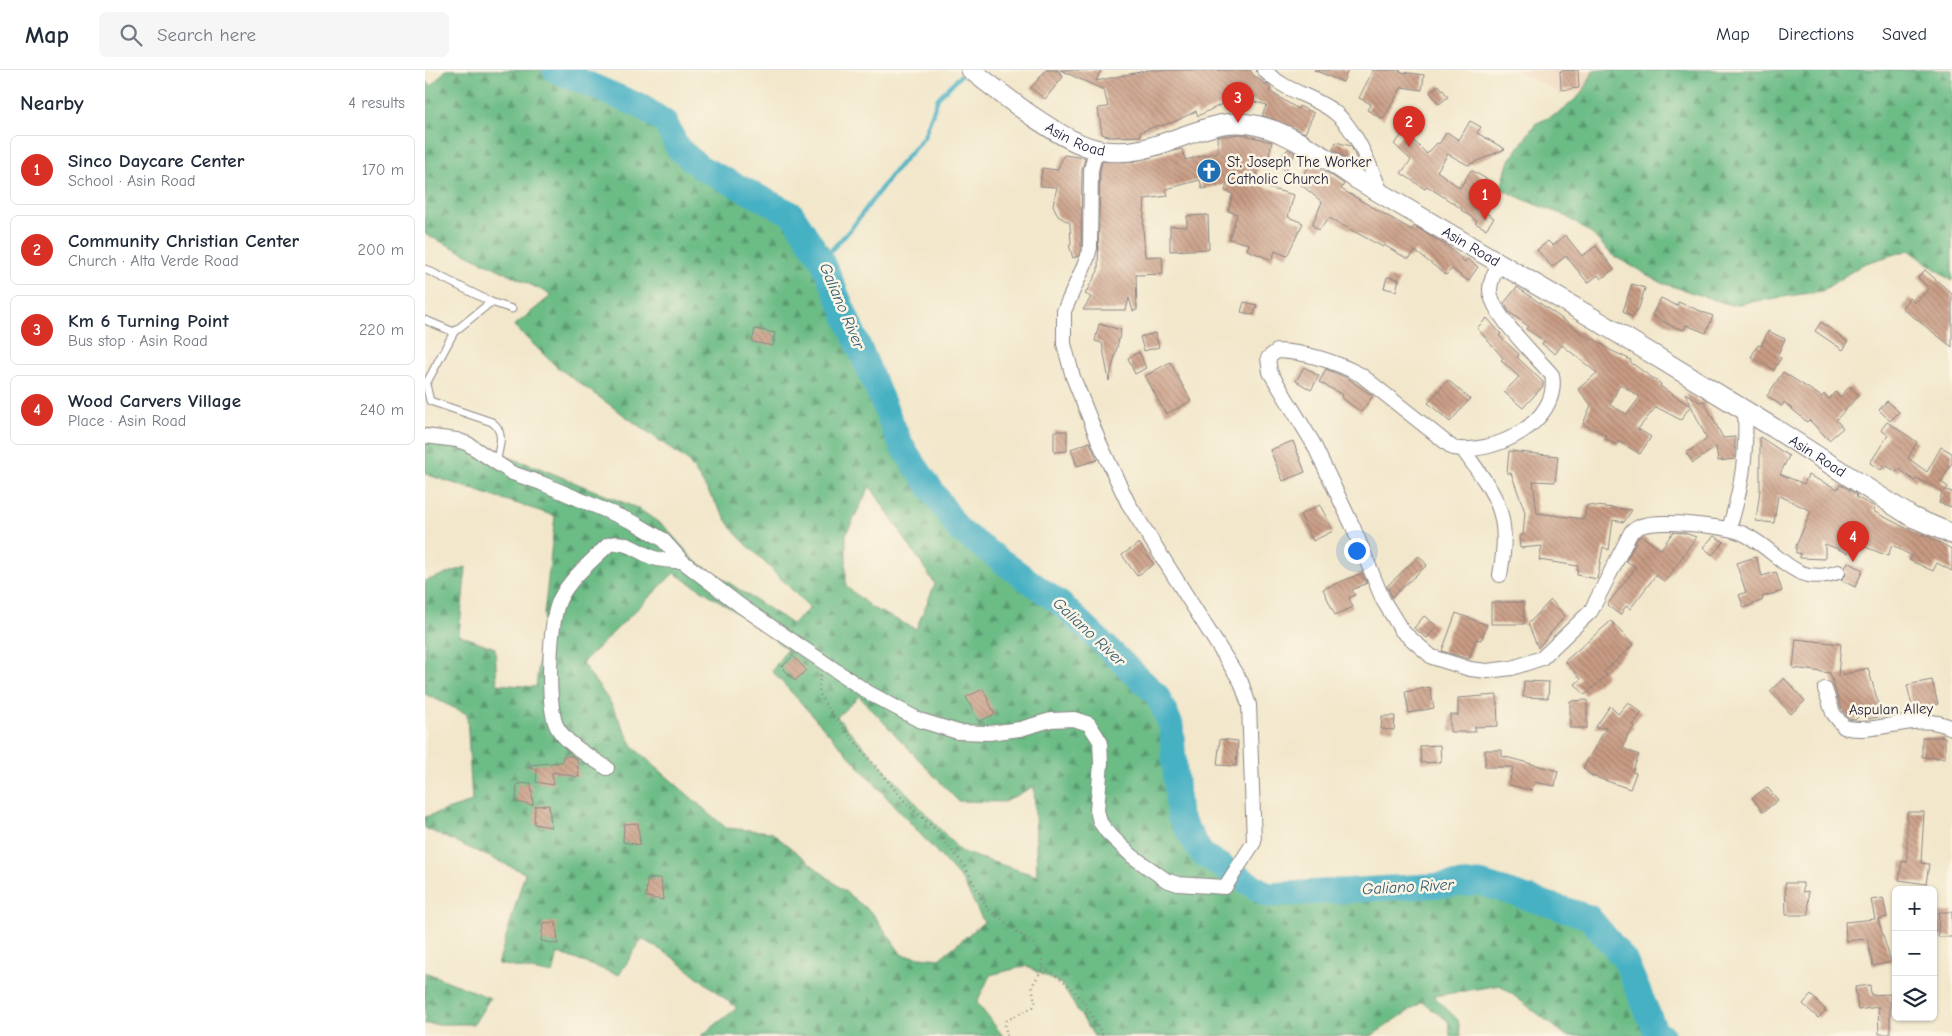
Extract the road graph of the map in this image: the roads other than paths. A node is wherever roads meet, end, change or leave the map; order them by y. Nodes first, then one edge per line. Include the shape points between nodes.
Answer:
1 (971, 70) edge
2 (1264, 70) edge
3 (1096, 150) junction
4 (1381, 194) junction
5 (1499, 264) junction
6 (425, 270) edge
7 (491, 302) junction
8 (512, 308) dead end
9 (425, 320) edge
10 (454, 332) junction
11 (425, 384) edge
12 (1745, 411) junction
13 (425, 436) edge
14 (1463, 450) junction
15 (496, 464) junction
16 (1729, 529) junction
17 (1952, 534) edge
18 (682, 561) junction
19 (1838, 572) dead end
20 (1500, 575) dead end
21 (1825, 689) dead end
22 (1952, 728) edge
23 (607, 768) dead end

1 - 3 main road, Asin Road via 1070,140
2 - 4 street via 1281,85 1333,111 1346,124 1357,140
3 - 4 main road, Asin Road via 1144,151 1225,124 1254,125 1303,144
3 - 18 street via 1091,170 1090,248 1064,311 1064,344 1099,444 1129,503 1241,682 1249,705 1254,842 1225,887 1178,884 1166,880 1131,856 1107,832 1099,822 1097,810 1101,763 1099,740 1089,724 1074,719 1051,720 989,733 957,732 919,720 869,692 741,606
4 - 5 main road, Asin Road
5 - 12 main road, Asin Road
5 - 14 street via 1491,282 1492,299 1552,375 1552,396 1547,408 1517,435 1481,449
6 - 7 lane
7 - 8 lane
7 - 10 lane
9 - 10 lane
10 - 11 lane
11 - 15 lane via 430,401 492,422 499,428 501,436
12 - 16 street via 1744,473
12 - 17 main road, Asin Road via 1912,517
13 - 15 street via 468,444
14 - 16 street via 1443,442 1361,375 1345,367 1304,353 1277,351 1269,358 1270,372 1313,443 1383,600 1402,631 1432,657 1447,663 1487,671 1512,668 1542,658 1591,611 1631,532 1640,526 1677,524
14 - 20 street via 1498,502 1505,547
15 - 18 street via 635,523 662,539
16 - 19 street via 1755,540 1792,569 1807,576 1823,577
18 - 23 street via 654,558 614,542 608,544 577,576 560,598 554,618 551,704 557,727 573,744
21 - 22 street, Aspulan Alley via 1833,713 1844,727 1859,729 1923,722

